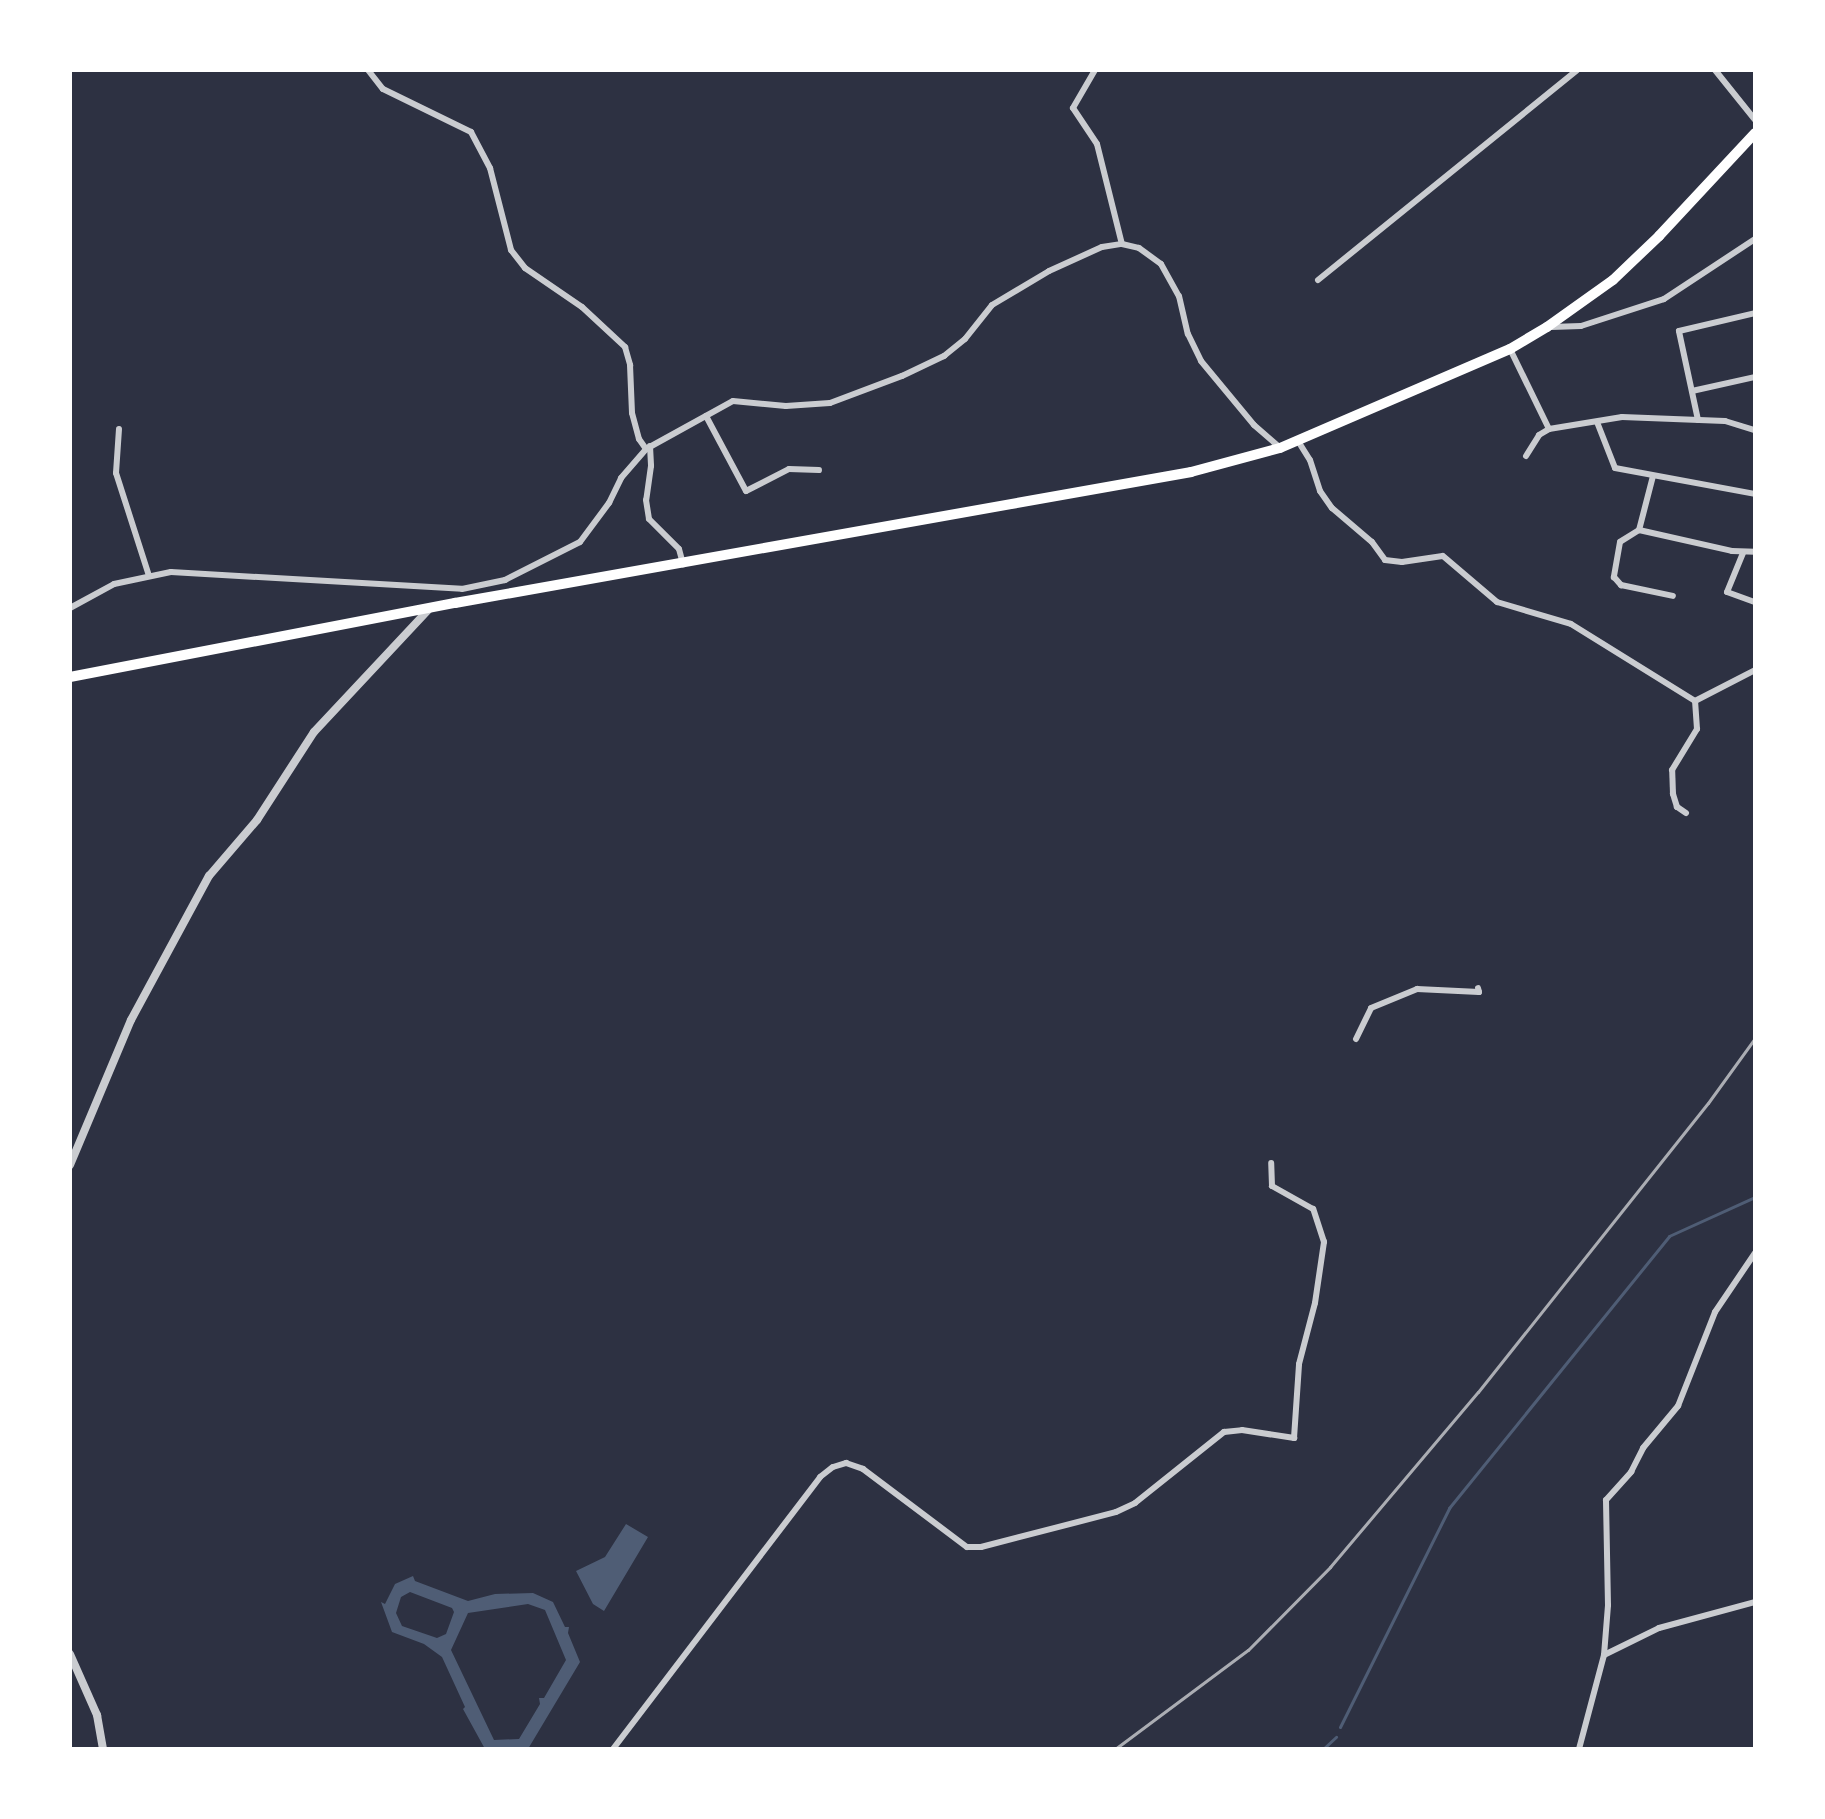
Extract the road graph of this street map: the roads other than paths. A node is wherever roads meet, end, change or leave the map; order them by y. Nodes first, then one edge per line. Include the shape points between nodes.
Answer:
1 (368, 70) edge
2 (1095, 70) edge
3 (1577, 70) edge
4 (1715, 70) edge
5 (1755, 120) edge
6 (1755, 133) edge
7 (1755, 239) edge
8 (1122, 244) junction
9 (1318, 280) dead end
10 (1755, 313) edge
11 (1547, 327) junction
12 (1510, 349) junction
13 (1755, 377) edge
14 (1692, 391) junction
15 (706, 416) junction
16 (1698, 420) junction
17 (1597, 422) junction
18 (119, 429) dead end
19 (1549, 429) junction
20 (1755, 430) edge
21 (1298, 441) junction
22 (648, 448) junction
23 (1280, 448) junction
24 (1526, 456) dead end
25 (819, 470) dead end
26 (1653, 476) junction
27 (1755, 494) edge
28 (1639, 530) junction
29 (1755, 552) edge
30 (1743, 553) junction
31 (683, 564) junction
32 (149, 576) junction
33 (462, 589) junction
34 (1673, 596) dead end
35 (1755, 602) edge
36 (455, 603) junction
37 (430, 607) junction
38 (70, 608) edge
39 (1755, 670) edge
40 (70, 677) edge
41 (1695, 701) junction
42 (1686, 813) dead end
43 (1478, 988) dead end
44 (1356, 1039) dead end
45 (1271, 1163) dead end
46 (70, 1165) edge
47 (1755, 1253) edge
48 (1755, 1602) edge
49 (70, 1654) edge
50 (1604, 1655) junction
51 (103, 1749) edge
52 (613, 1749) edge
53 (1579, 1749) edge

1 - 22 street via 383,89 471,132 490,168 511,250 525,268 582,307 625,347 632,413 639,439
2 - 8 street via 1073,108 1097,144
3 - 9 street
4 - 5 street
6 - 11 highway via 1613,280
7 - 11 street via 1664,299 1581,326
8 - 15 street via 1102,247 1049,271 992,305 944,356 902,376 830,403 733,401
8 - 23 street via 1139,248 1161,264 1179,296 1201,361
10 - 14 street via 1679,331
11 - 12 highway
12 - 19 street
12 - 21 highway
13 - 14 street
14 - 16 street
15 - 22 street
15 - 25 street via 746,491 789,469
16 - 17 street via 1622,417
16 - 20 street
17 - 19 street
17 - 26 street via 1615,468
18 - 32 street via 116,473
19 - 24 street
21 - 23 highway
21 - 41 street via 1332,508 1385,560 1443,556 1497,602 1571,624
22 - 31 street via 649,519 679,549
22 - 33 street via 621,478 580,542 505,580
23 - 31 highway via 1191,472
26 - 27 street
26 - 28 street
28 - 30 street
28 - 34 street via 1620,542 1614,577 1621,585
29 - 30 street
30 - 35 street via 1727,592
31 - 36 highway
32 - 33 street via 186,573
32 - 38 street via 114,584
33 - 36 street
36 - 37 highway
37 - 40 highway
37 - 46 street via 314,732 257,820 209,876 131,1020
39 - 41 street
41 - 42 street via 1697,729 1672,770 1677,807
43 - 44 street via 1479,992 1406,993 1371,1008
45 - 52 street via 1272,1186 1313,1209 1324,1242 1299,1364 1294,1438 1224,1432 1135,1503 1116,1512 981,1547 967,1547 863,1469 846,1463 833,1467 820,1477
47 - 50 street via 1715,1312 1678,1406 1606,1500
48 - 50 street via 1659,1628
49 - 51 street via 97,1715
50 - 53 street

